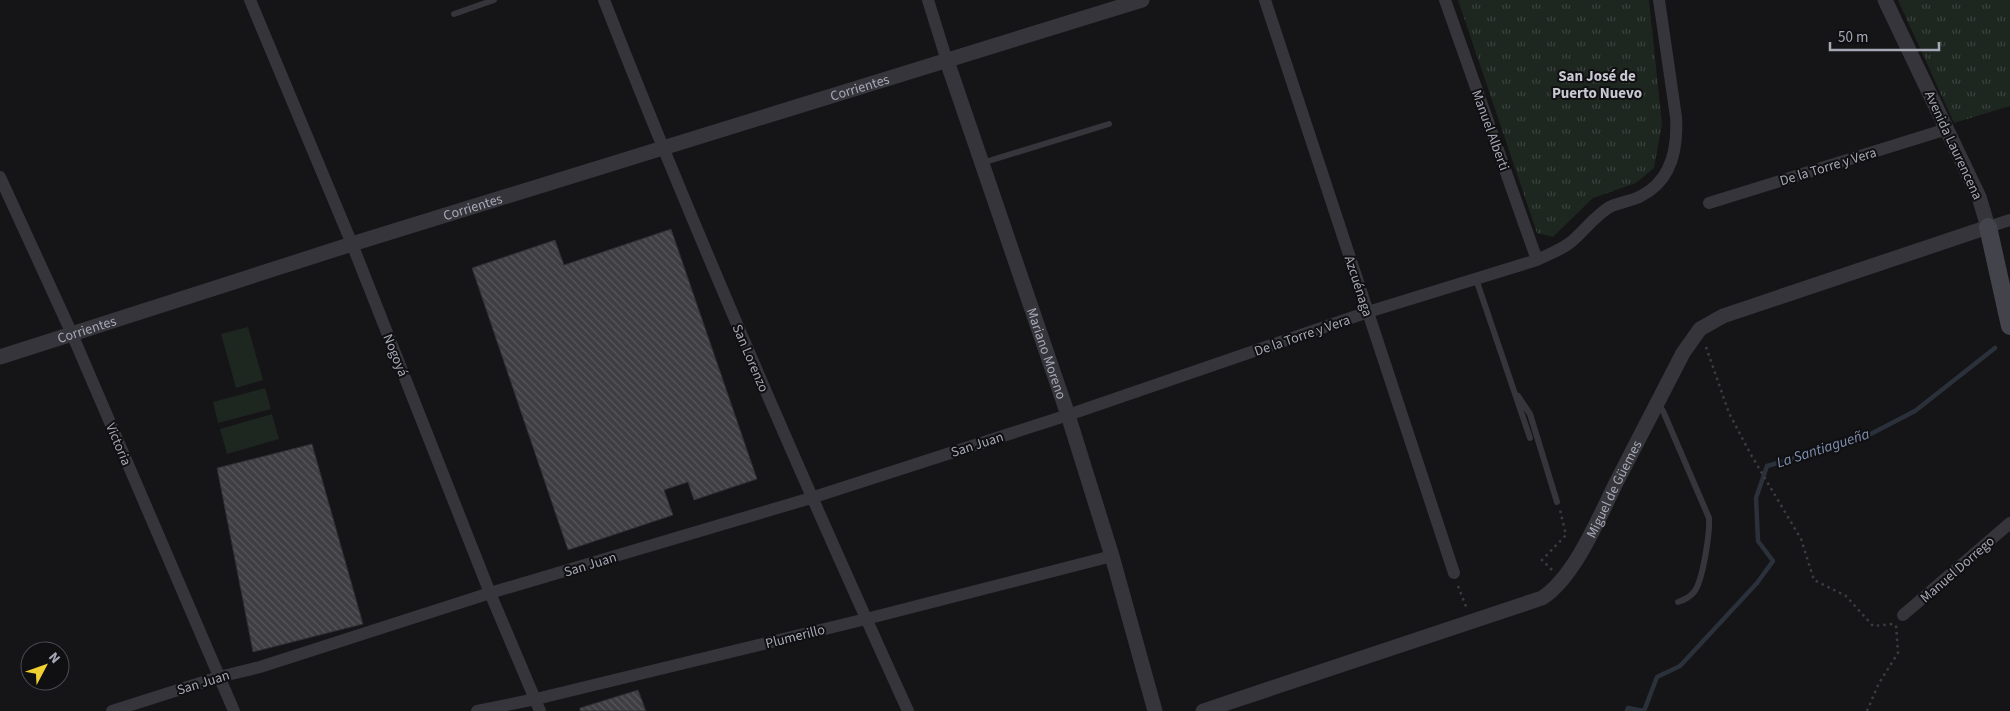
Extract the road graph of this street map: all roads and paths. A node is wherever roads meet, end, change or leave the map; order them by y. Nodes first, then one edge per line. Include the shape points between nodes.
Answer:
1 (250, 0) edge
2 (494, 0) edge
3 (604, 0) edge
4 (928, 0) edge
5 (1142, 0) edge
6 (1265, 0) edge
7 (1445, 0) edge
8 (1659, 0) edge
9 (1885, 0) edge
10 (454, 14) dead end
11 (947, 61) junction
12 (1110, 124) dead end
13 (1947, 130) junction
14 (662, 148) junction
15 (982, 163) junction
16 (0, 178) edge
17 (1709, 203) dead end
18 (2010, 220) edge
19 (1988, 227) junction
20 (352, 244) junction
21 (1537, 260) junction
22 (1476, 279) junction
23 (1368, 312) junction
24 (2008, 319) edge
25 (1700, 329) junction
26 (72, 334) junction
27 (0, 358) edge
28 (1513, 388) junction
29 (1657, 404) junction
30 (1068, 414) junction
31 (1530, 438) dead end
32 (811, 498) junction
33 (1557, 502) joint
34 (2010, 523) edge
35 (1112, 556) junction
36 (1454, 573) joint
37 (1562, 581) junction
38 (490, 593) junction
39 (1678, 602) dead end
40 (866, 619) junction
41 (1900, 619) junction
42 (1472, 621) junction
43 (219, 677) junction
44 (538, 705) edge
45 (112, 711) edge
46 (234, 711) edge
47 (477, 711) edge
48 (908, 711) edge
49 (1155, 711) edge
50 (1204, 711) edge
51 (1867, 711) edge

1 - 20 street, Nogoyá
2 - 10 lane
3 - 14 street, San Lorenzo
4 - 11 street, Mariano Moreno
5 - 11 street, Corrientes
6 - 23 street, Azcuénaga
7 - 21 street, Manuel Alberti
8 - 21 street, De la Torre y Vera via 1676,118 1676,146 1670,167 1661,180 1642,196 1610,206 1571,242
9 - 13 street, Avenida Laurencena
11 - 14 street, Corrientes
11 - 15 street, Mariano Moreno
12 - 15 lane
13 - 17 street, De la Torre y Vera
13 - 19 street, Avenida Laurencena via 1979,197
14 - 20 street, Corrientes
14 - 32 street, San Lorenzo
15 - 30 street, Mariano Moreno
16 - 26 street, Victoria
18 - 19 street
19 - 24 main road, Avenida Laurencena
19 - 25 street, Miguel de Güemes via 1723,316
20 - 26 street, Corrientes
20 - 38 street, Nogoyá
21 - 22 street, De la Torre y Vera
22 - 23 street, De la Torre y Vera
22 - 28 lane
23 - 30 street, De la Torre y Vera
23 - 36 street, Azcuénaga
25 - 29 street, Miguel de Güemes via 1683,353
25 - 41 path via 1729,413 1801,540 1814,580 1846,596 1873,626
26 - 27 street, Corrientes
26 - 43 street, Victoria
28 - 31 lane
28 - 33 lane via 1530,414
29 - 37 street, Miguel de Güemes via 1583,548
29 - 39 lane via 1663,411 1709,518 1710,528 1699,583 1694,592
30 - 32 street, San Juan
30 - 35 street, Mariano Moreno
32 - 38 street, San Juan
32 - 40 street, San Lorenzo
33 - 37 path via 1566,535 1542,560
34 - 41 street, Manuel Dorrego
35 - 40 street, Plumerillo
35 - 49 street, Mariano Moreno
36 - 42 path
37 - 42 street, Miguel de Güemes via 1542,598
38 - 43 street, San Juan via 260,667
38 - 44 street, Nogoyá
40 - 44 street, Plumerillo
40 - 48 street, San Lorenzo
41 - 51 path via 1898,653 1879,683
42 - 50 street, Miguel de Güemes
43 - 45 street, San Juan
43 - 46 street, Victoria
44 - 47 street, Plumerillo

